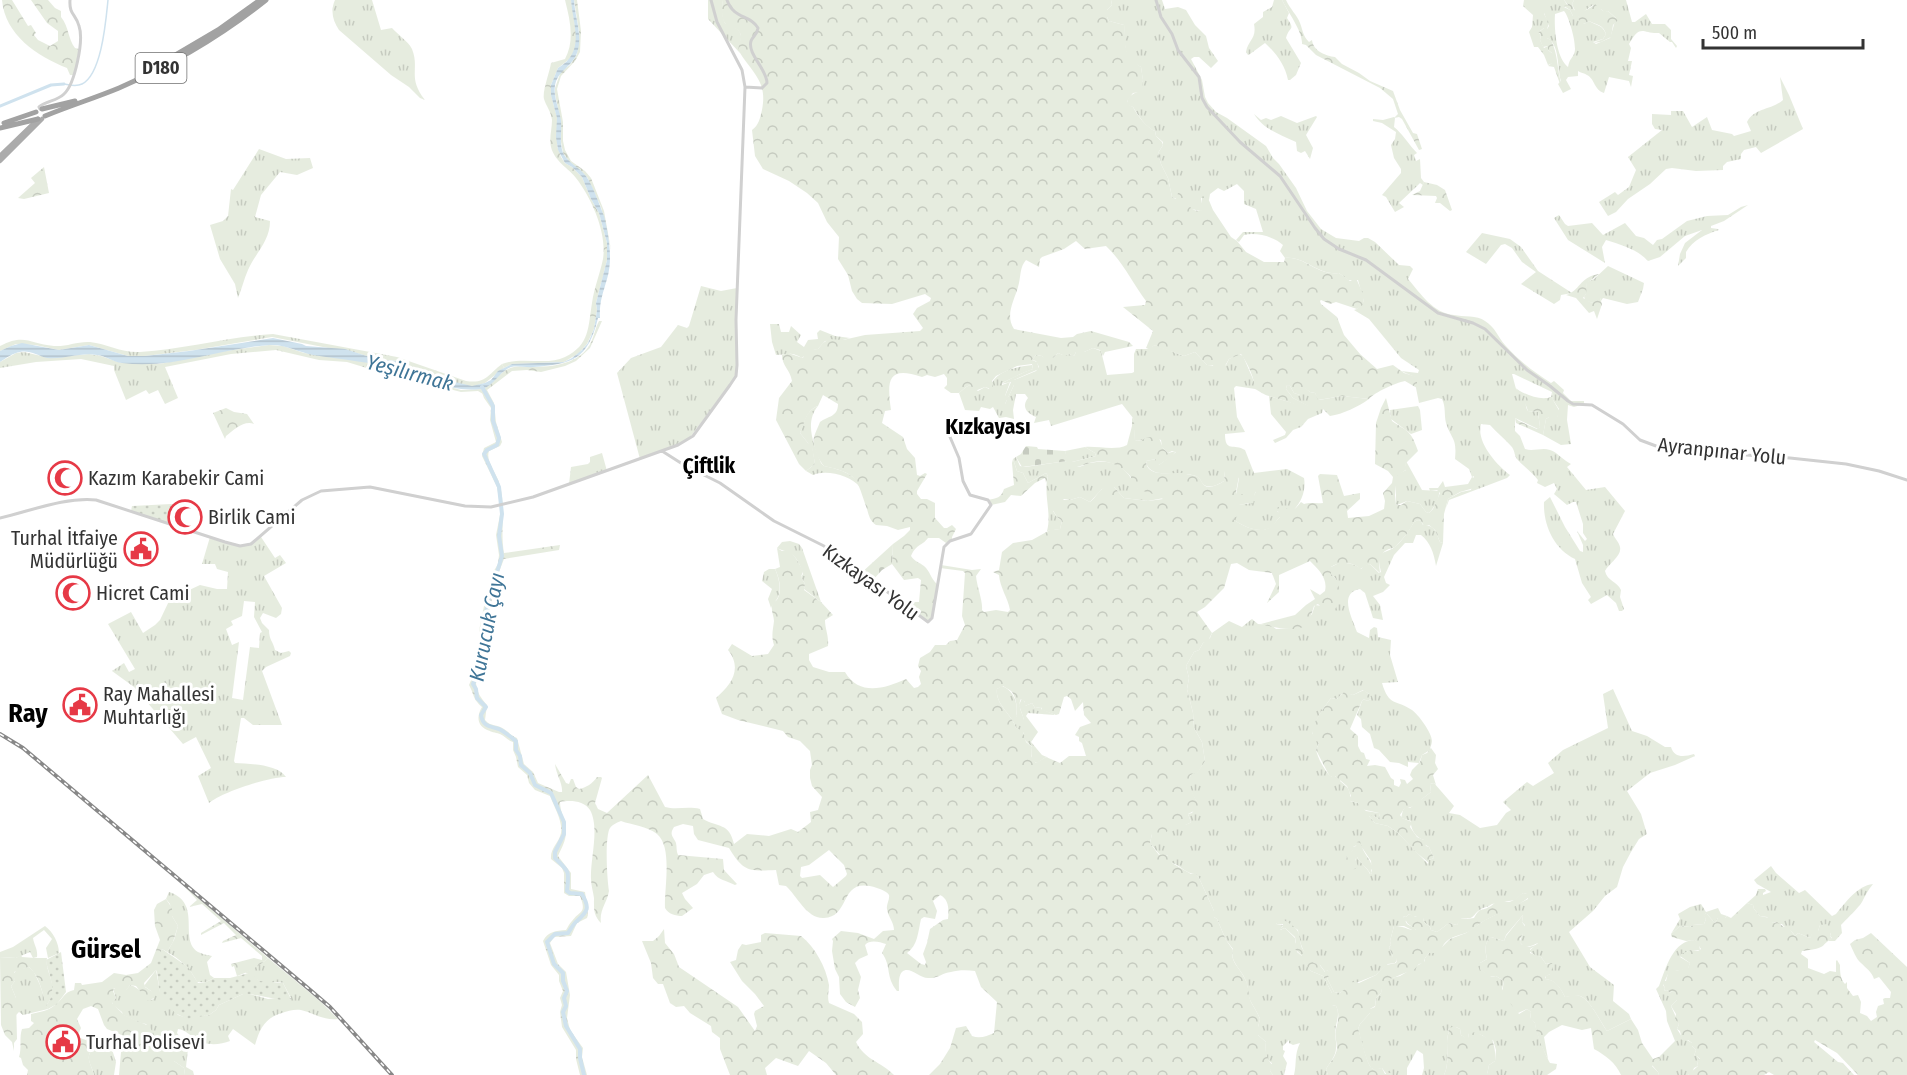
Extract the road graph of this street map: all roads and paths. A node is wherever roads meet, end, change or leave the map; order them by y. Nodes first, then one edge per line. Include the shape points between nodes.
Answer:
1 (70, 0) edge
2 (260, 0) edge
3 (266, 0) edge
4 (711, 0) edge
5 (727, 0) edge
6 (1156, 0) edge
7 (745, 87) junction
8 (39, 110) junction
9 (42, 118) junction
10 (0, 126) edge
11 (0, 156) edge
12 (0, 161) edge
13 (964, 429) dead end
14 (662, 451) junction
15 (1907, 480) edge
16 (0, 518) edge

1 - 8 street via 70,11 80,32 77,63 64,94 44,103
2 - 8 highway, D180 via 201,41 146,71 78,100
3 - 9 highway, D180 via 162,67
4 - 7 street via 717,22 742,70
5 - 7 street via 732,10 758,28 751,47 766,73 767,83 762,88
6 - 15 street, Ayranpınar Yolu via 1178,50 1198,77 1206,107 1280,176 1324,239 1366,260 1438,313 1485,329 1527,370 1568,401 1592,405 1623,424 1638,439 1656,446 1846,464
7 - 14 street via 736,374 693,436
8 - 9 highway via 36,117
8 - 9 highway via 46,112
8 - 10 highway, D180
9 - 10 highway, D180
9 - 11 main road
9 - 12 main road
13 - 14 street, Kızkayası Yolu via 952,432 950,437 963,481 969,494 988,500 991,506 971,534 944,547 932,618 928,622 842,563 824,546 774,521 720,483
14 - 16 street via 497,506 472,507 370,487 326,490 302,500 246,546 92,499

